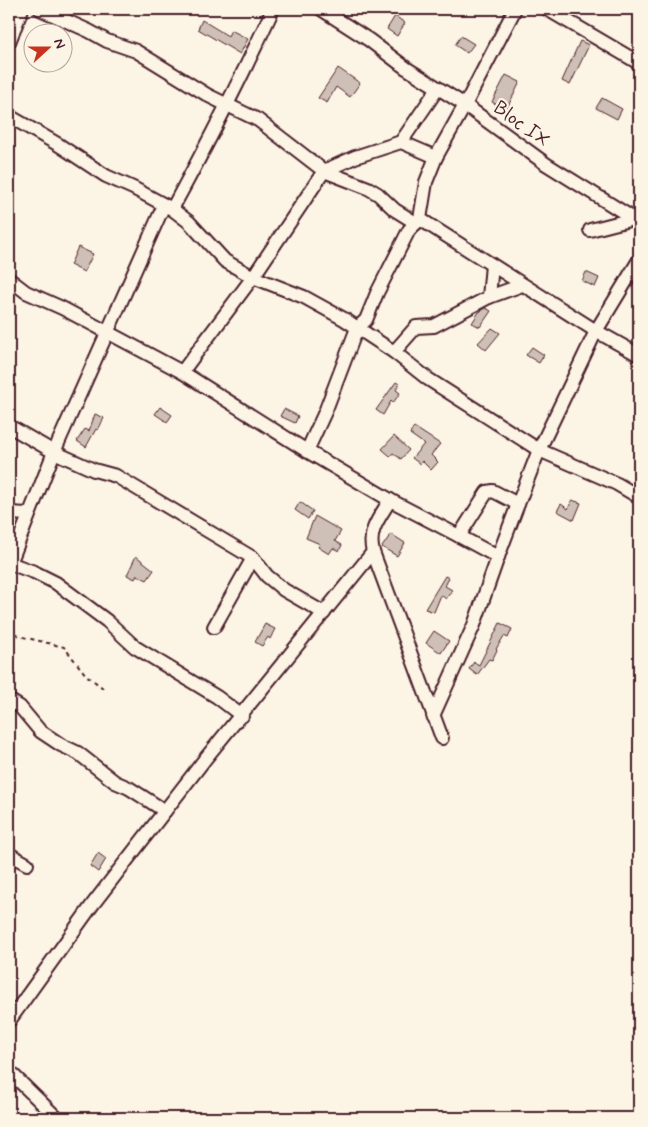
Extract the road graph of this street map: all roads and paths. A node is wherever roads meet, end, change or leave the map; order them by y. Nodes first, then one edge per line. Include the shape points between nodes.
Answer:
1 (22, 9) edge
2 (40, 9) edge
3 (273, 9) edge
4 (321, 9) edge
5 (515, 9) edge
6 (547, 9) edge
7 (9, 42) edge
8 (639, 63) edge
9 (438, 88) junction
10 (466, 105) junction
11 (227, 106) junction
12 (9, 116) edge
13 (401, 142) junction
14 (436, 157) junction
15 (324, 171) junction
16 (168, 207) junction
17 (638, 219) edge
18 (418, 221) junction
19 (590, 230) dead end
20 (639, 260) edge
21 (492, 265) junction
22 (253, 278) junction
23 (9, 279) edge
24 (522, 285) junction
25 (490, 297) junction
26 (357, 328) junction
27 (107, 331) junction
28 (596, 331) junction
29 (394, 352) junction
30 (639, 355) edge
31 (182, 372) junction
32 (9, 426) edge
33 (539, 450) junction
34 (306, 451) junction
35 (54, 452) junction
36 (639, 497) edge
37 (390, 500) junction
38 (518, 504) junction
39 (9, 513) edge
40 (28, 514) junction
41 (459, 536) junction
42 (373, 552) junction
43 (498, 556) junction
44 (253, 558) junction
45 (9, 564) edge
46 (324, 613) junction
47 (214, 627) dead end
48 (9, 629) edge
49 (103, 688) dead end
50 (9, 700) edge
51 (242, 716) junction
52 (433, 716) junction
53 (442, 738) dead end
54 (165, 810) junction
55 (9, 854) edge
56 (26, 864) dead end
57 (10, 1015) edge
58 (9, 1071) edge
59 (57, 1118) edge

1 - 7 street
2 - 11 street via 136,51
3 - 11 street
4 - 9 street, Bloc IX
5 - 10 street
6 - 8 street
9 - 10 street, Bloc IX
9 - 13 street
10 - 14 street
10 - 17 street, Bloc IX via 546,164
11 - 15 street via 258,120
11 - 16 street
12 - 16 street via 106,176
13 - 14 street
13 - 15 street
14 - 18 street via 426,182
15 - 18 street via 368,188 395,210
15 - 22 street
16 - 22 street via 188,222 225,261
16 - 27 street
17 - 19 street
18 - 21 street
18 - 26 street via 402,244 366,320
20 - 28 street
21 - 24 street
21 - 25 street
22 - 26 street via 304,297
22 - 31 street
23 - 27 street via 26,292
24 - 25 street
24 - 28 street
25 - 29 street via 434,326 416,327
26 - 29 street
26 - 34 street via 325,412
27 - 31 street
27 - 35 street
28 - 30 street
28 - 33 street
29 - 33 street via 428,379
31 - 34 street
32 - 35 street
33 - 36 street
33 - 38 street
34 - 37 street
35 - 40 street
35 - 44 street via 116,476
37 - 41 street
37 - 42 street via 372,533
38 - 41 street via 493,491 487,492
38 - 43 street
39 - 40 street
40 - 45 street
41 - 43 street
42 - 46 street
42 - 52 street
43 - 52 street via 474,625
44 - 46 street via 284,590
44 - 47 street
45 - 51 street via 56,583 135,647
46 - 51 street
48 - 49 path via 18,636 64,647 86,675
50 - 54 street via 20,707 40,731 78,753 115,782
51 - 54 street
52 - 53 street
54 - 57 street
55 - 56 street
58 - 59 street

